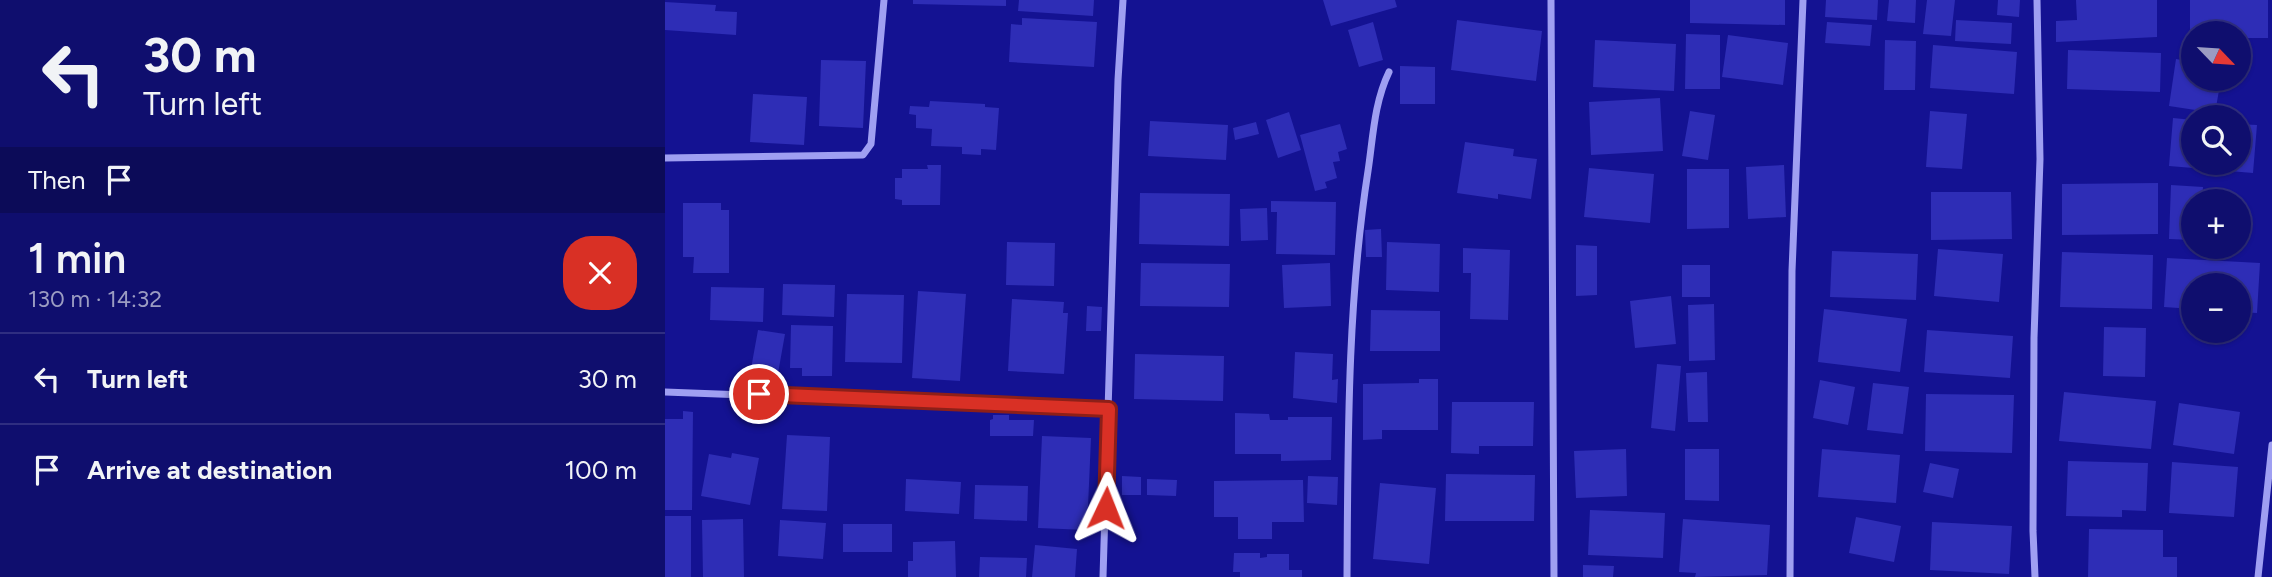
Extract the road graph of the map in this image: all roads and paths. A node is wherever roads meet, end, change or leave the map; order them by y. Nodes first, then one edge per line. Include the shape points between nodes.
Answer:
1 (884, 0) edge
2 (1123, 0) edge
3 (1551, 0) edge
4 (1803, 0) edge
5 (2037, 0) edge
6 (1389, 72) dead end
7 (665, 158) edge
8 (665, 392) edge
9 (1109, 409) junction
10 (2272, 445) edge
11 (1103, 577) edge
12 (1347, 577) edge
13 (1554, 577) edge
14 (1790, 577) edge
15 (2035, 577) edge
16 (2258, 577) edge

1 - 7 street via 871,144 863,155
2 - 9 street
3 - 13 street
4 - 14 street via 1792,271
5 - 15 street via 2040,159 2033,338
6 - 12 street via 1379,94 1362,208 1348,408
8 - 9 street
9 - 11 street
10 - 16 street

